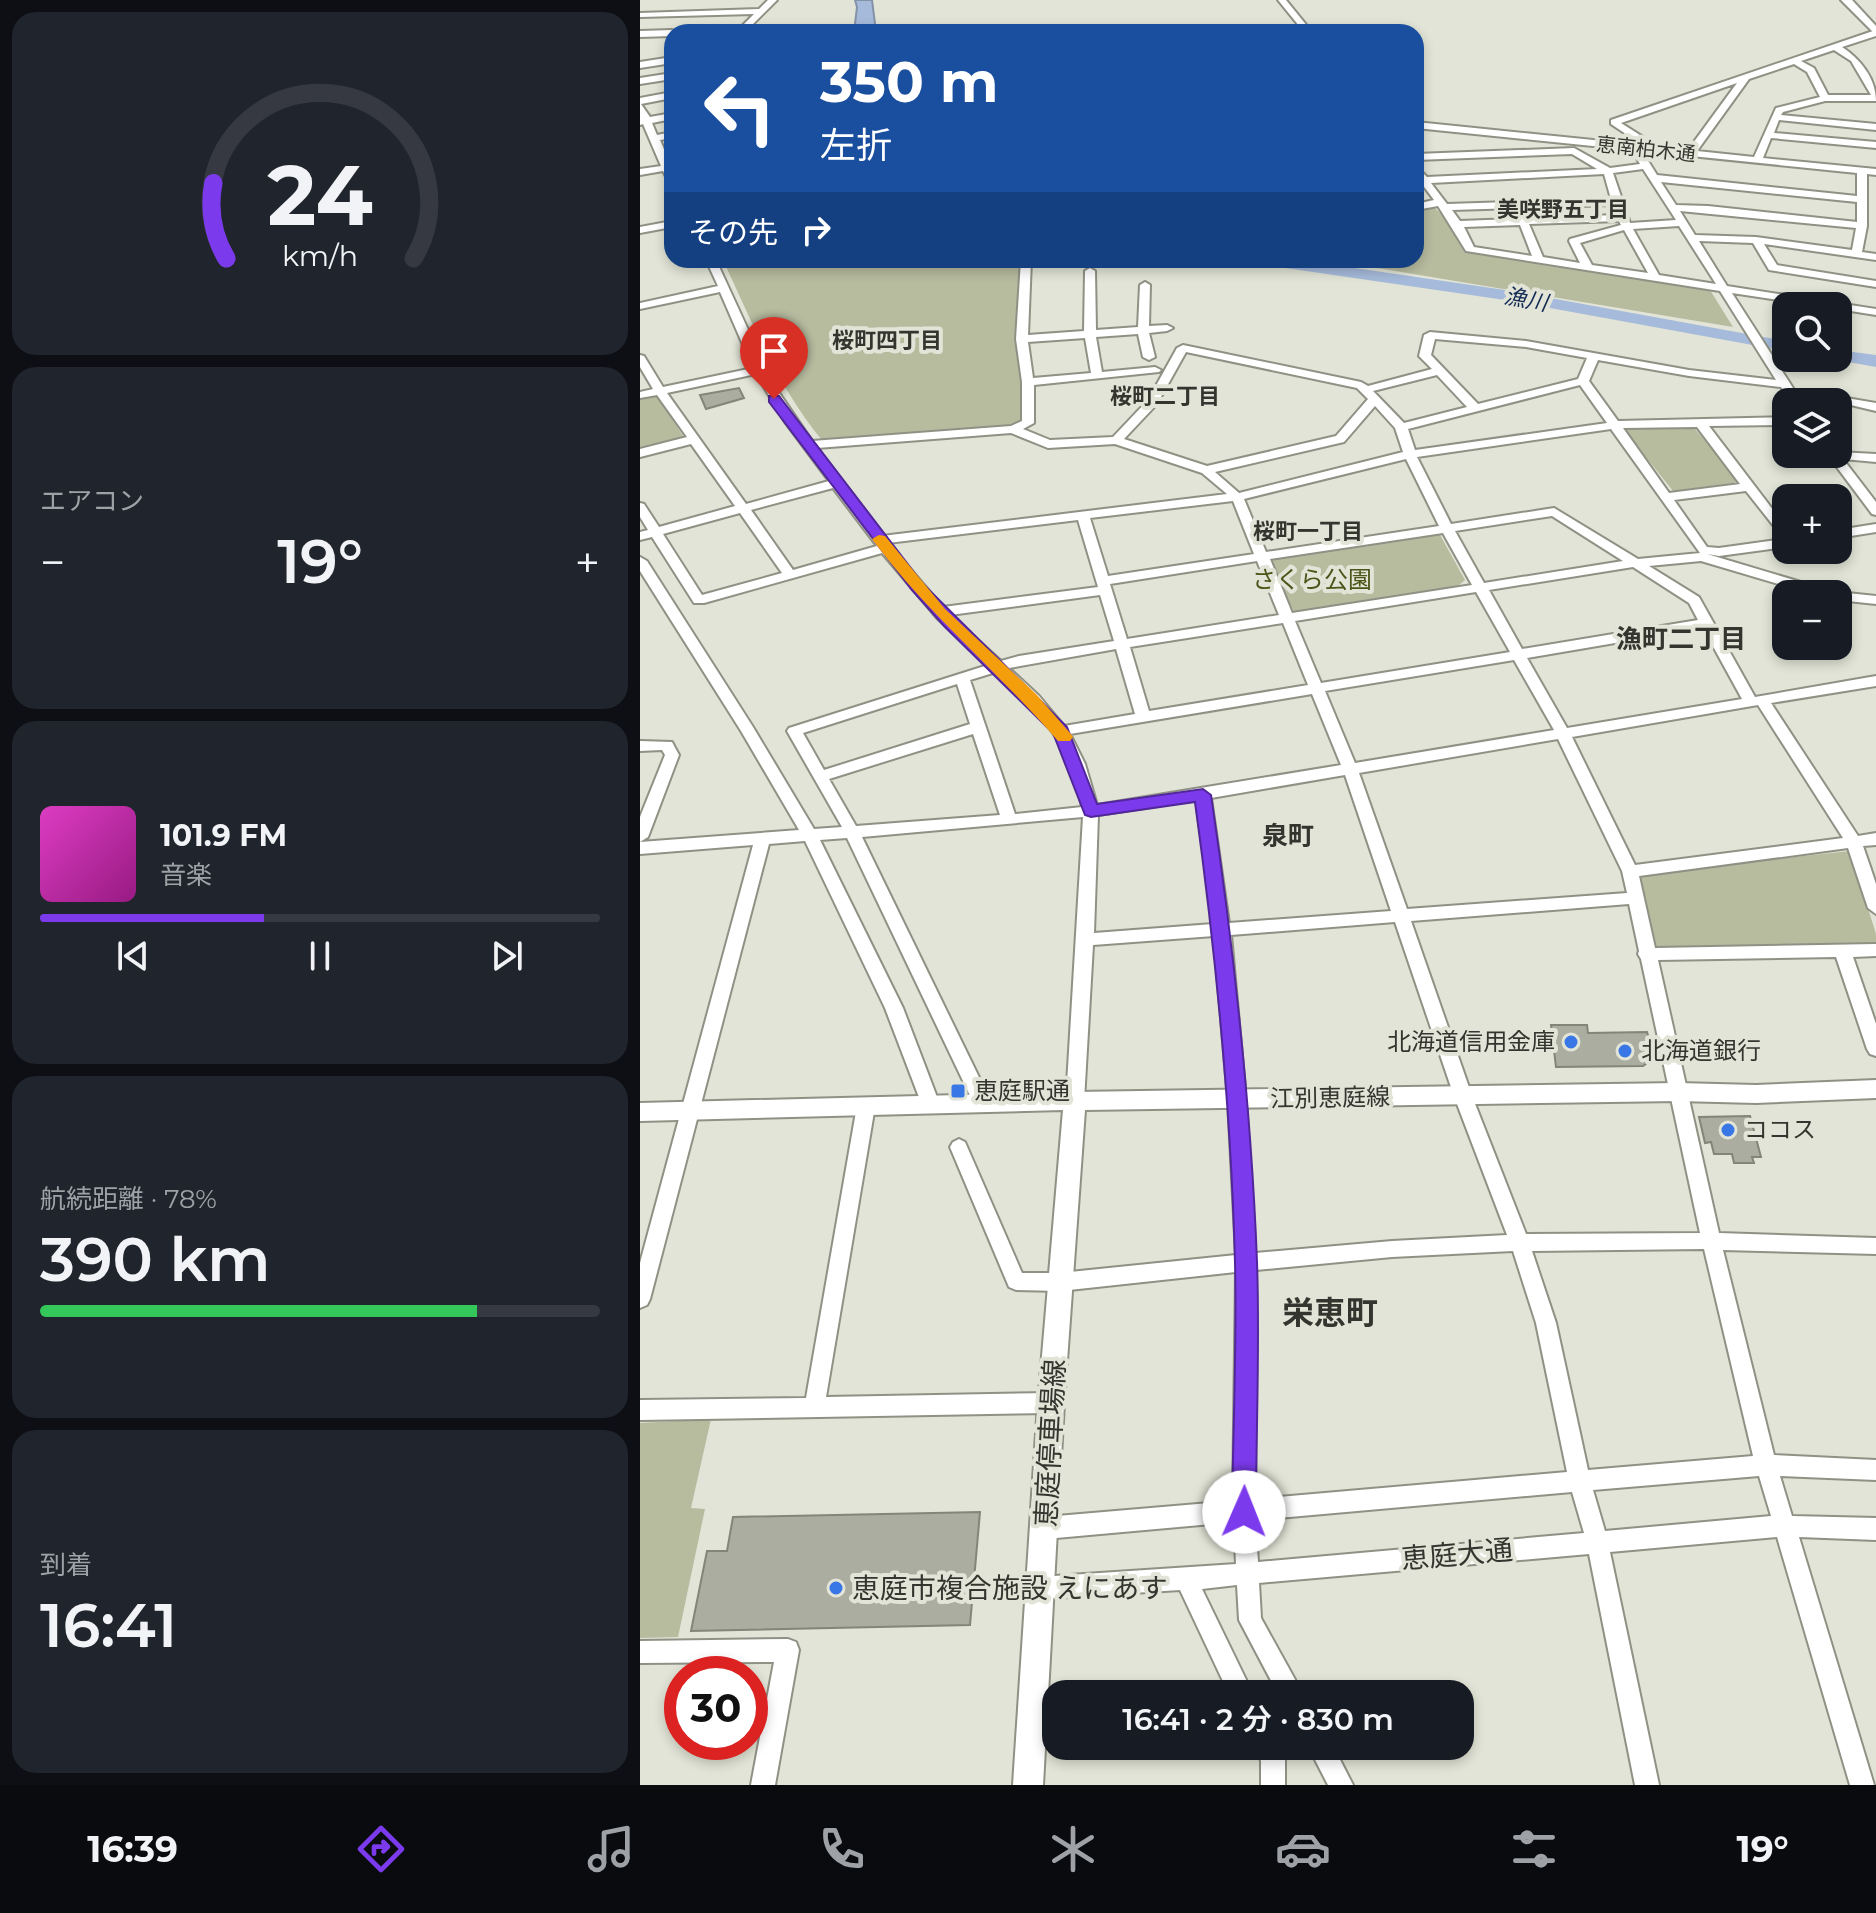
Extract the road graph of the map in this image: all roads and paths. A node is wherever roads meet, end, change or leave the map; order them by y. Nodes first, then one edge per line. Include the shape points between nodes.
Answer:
1 (656, 0) edge
2 (773, 0) edge
3 (1282, 0) edge
4 (1846, 0) edge
5 (1856, 0) edge
6 (764, 11) junction
7 (645, 15) edge
8 (1876, 19) edge
9 (749, 24) edge
10 (1302, 24) edge
11 (1876, 32) edge
12 (664, 33) edge
13 (640, 34) edge
14 (1835, 47) junction
15 (1793, 60) junction
16 (664, 61) edge
17 (640, 65) edge
18 (664, 77) edge
19 (1746, 77) junction
20 (640, 81) edge
21 (664, 97) edge
22 (1825, 98) junction
23 (1876, 98) edge
24 (640, 104) edge
25 (664, 117) edge
26 (1775, 117) junction
27 (643, 121) edge
28 (1424, 126) edge
29 (1876, 127) edge
30 (1452, 128) junction
31 (1768, 135) junction
32 (664, 137) edge
33 (1424, 137) edge
34 (653, 139) junction
35 (1876, 145) edge
36 (1636, 148) junction
37 (1691, 153) junction
38 (664, 157) edge
39 (1424, 157) edge
40 (1757, 160) junction
41 (664, 163) edge
42 (1646, 166) junction
43 (1608, 171) junction
44 (1862, 171) junction
45 (640, 172) edge
46 (1876, 172) edge
47 (1654, 178) junction
48 (1424, 180) joint
49 (1863, 200) junction
50 (1615, 202) junction
51 (1444, 205) junction
52 (1424, 206) edge
53 (1672, 208) junction
54 (1523, 221) junction
55 (1624, 222) junction
56 (1682, 223) junction
57 (1457, 224) junction
58 (664, 226) edge
59 (1862, 226) junction
60 (640, 230) edge
61 (1692, 238) junction
62 (1756, 240) junction
63 (1856, 254) junction
64 (1876, 257) edge
65 (1539, 259) junction
66 (1587, 266) junction
67 (715, 268) edge
68 (1026, 268) edge
69 (1773, 268) junction
70 (1090, 271) dead end
71 (1655, 277) junction
72 (1876, 284) edge
73 (1145, 285) dead end
74 (725, 288) junction
75 (1724, 291) junction
76 (1766, 294) junction
77 (1772, 295) edge
78 (640, 306) edge
79 (1852, 308) edge
80 (1876, 312) edge
81 (1167, 328) dead end
82 (1143, 331) junction
83 (1090, 334) junction
84 (1022, 339) junction
85 (1594, 356) junction
86 (1149, 357) dead end
87 (640, 358) edge
88 (760, 370) junction
89 (1155, 370) dead end
90 (1439, 371) junction
91 (1097, 376) junction
92 (1782, 380) junction
93 (1583, 381) junction
94 (1028, 382) junction
95 (1787, 388) edge
96 (660, 391) junction
97 (640, 395) edge
98 (1370, 395) junction
99 (1852, 402) edge
100 (1876, 407) edge
101 (1475, 408) junction
102 (1772, 421) edge
103 (1701, 424) junction
104 (1615, 425) junction
105 (1401, 427) junction
106 (1013, 429) junction
107 (695, 439) junction
108 (1116, 440) junction
109 (808, 445) junction
110 (640, 453) edge
111 (1410, 454) junction
112 (1852, 455) edge
113 (1876, 458) edge
114 (1844, 468) edge
115 (1206, 470) junction
116 (837, 483) junction
117 (1749, 487) junction
118 (1237, 497) junction
119 (1666, 497) junction
120 (640, 507) edge
121 (743, 508) junction
122 (1876, 511) edge
123 (1083, 515) junction
124 (1772, 517) edge
125 (1447, 528) junction
126 (1876, 528) edge
127 (655, 531) junction
128 (1852, 532) edge
129 (640, 536) edge
130 (883, 544) junction
131 (1772, 545) edge
132 (1264, 557) junction
133 (640, 561) edge
134 (1636, 563) junction
135 (790, 575) junction
136 (1779, 580) edge
137 (1104, 585) junction
138 (1481, 588) junction
139 (1852, 597) edge
140 (1876, 600) edge
141 (940, 612) junction
142 (1286, 618) junction
143 (1707, 623) junction
144 (1122, 643) junction
145 (1517, 654) junction
146 (996, 668) junction
147 (962, 678) junction
148 (1876, 681) edge
149 (1318, 688) junction
150 (1756, 702) junction
151 (1143, 715) junction
152 (978, 727) junction
153 (1061, 731) junction
154 (1563, 734) junction
155 (640, 746) edge
156 (1351, 771) junction
157 (821, 776) junction
158 (1203, 795) junction
159 (1091, 811) junction
160 (1009, 820) junction
161 (852, 832) junction
162 (640, 837) edge
163 (811, 837) junction
164 (1876, 839) edge
165 (762, 840) junction
166 (1854, 842) junction
167 (640, 848) edge
168 (1630, 871) junction
169 (1635, 898) junction
170 (1876, 908) edge
171 (1402, 917) junction
172 (1222, 931) junction
173 (1083, 940) junction
174 (1842, 950) junction
175 (1876, 950) edge
176 (1646, 954) junction
177 (1876, 1049) edge
178 (1876, 1089) edge
179 (1678, 1092) junction
180 (1463, 1096) junction
181 (1237, 1100) junction
182 (1075, 1101) junction
183 (983, 1104) junction
184 (931, 1105) junction
185 (866, 1106) junction
186 (690, 1110) junction
187 (640, 1112) edge
188 (959, 1147) dead end
189 (1711, 1239) junction
190 (1520, 1243) junction
191 (1876, 1246) edge
192 (1246, 1264) junction
193 (1060, 1282) junction
194 (640, 1299) edge
195 (1051, 1403) junction
196 (814, 1409) junction
197 (640, 1410) edge
198 (1766, 1465) junction
199 (1876, 1470) edge
200 (1580, 1483) junction
201 (1244, 1512) junction
202 (1782, 1526) junction
203 (1045, 1528) junction
204 (1876, 1529) edge
205 (1597, 1542) junction
206 (1246, 1573) junction
207 (1186, 1579) junction
208 (1039, 1588) junction
209 (640, 1652) edge
210 (1234, 1680) edge
211 (1283, 1680) edge
212 (1273, 1760) edge
213 (1328, 1760) edge
214 (763, 1785) edge
215 (1028, 1785) edge
216 (1273, 1785) edge
217 (1341, 1785) edge
218 (1647, 1785) edge
219 (1862, 1785) edge

1 - 7 street
2 - 6 street
3 - 10 street
4 - 11 main road
5 - 8 main road
6 - 7 street
6 - 9 street
11 - 14 street
12 - 13 street
14 - 15 street
14 - 23 street via 1854,59
15 - 19 street
15 - 22 street via 1811,70
16 - 17 street
18 - 20 street
19 - 36 street via 1614,122 1640,139
19 - 37 street
21 - 24 street
22 - 23 street
22 - 26 street via 1787,106
24 - 27 street
25 - 27 street
26 - 29 street
26 - 31 street
27 - 34 street
28 - 30 street, 恵南柏木通
30 - 33 street via 1452,136
30 - 36 street, 恵南柏木通
31 - 35 street
31 - 40 street
32 - 34 street
34 - 38 street
36 - 37 street, 恵南柏木通
36 - 42 street
37 - 40 street, 恵南柏木通
39 - 43 street via 1574,151
40 - 44 street, 恵南柏木通
41 - 45 street
42 - 43 street
42 - 47 street
43 - 48 street
43 - 50 street
44 - 46 street, 恵南柏木通
44 - 49 street
47 - 49 street
47 - 53 street
48 - 51 street
49 - 59 street
50 - 51 street
50 - 55 street
51 - 52 street
51 - 57 street
53 - 56 street
53 - 59 street
54 - 55 street
54 - 57 street
54 - 65 street
55 - 56 street
55 - 66 street via 1574,241
55 - 71 street
56 - 61 street
57 - 65 street via 1470,249
58 - 60 street
59 - 63 street
61 - 62 street
61 - 75 street
62 - 63 street
62 - 69 street
63 - 64 street
65 - 66 street
66 - 71 street
67 - 74 street
68 - 84 street
69 - 72 street
69 - 76 street
70 - 83 street
71 - 75 street
73 - 82 street
74 - 78 street
74 - 88 street
75 - 76 street
75 - 92 street
76 - 77 street
79 - 80 street
81 - 82 street
82 - 83 street
82 - 86 street
83 - 84 street
83 - 91 street
84 - 94 street
85 - 90 street via 1430,335 1425,356
85 - 92 street via 1689,373
85 - 93 street
87 - 96 street
88 - 96 street
88 - 109 street
89 - 91 street
90 - 98 street
90 - 101 street
91 - 94 street
92 - 95 street
93 - 101 street
93 - 104 street
94 - 106 street via 1028,423
96 - 97 street
96 - 107 street
98 - 105 street
98 - 108 street via 1361,385 1183,348 1153,402
98 - 115 street via 1340,439
99 - 100 street
101 - 105 street
102 - 103 street
103 - 104 street
103 - 117 street
104 - 111 street
104 - 119 street
105 - 111 street
106 - 108 street via 1048,444
106 - 109 street
107 - 110 street
107 - 121 street
108 - 115 street
109 - 116 street
111 - 118 street
111 - 125 street
112 - 113 street
114 - 122 street
115 - 118 street
116 - 121 street
116 - 130 street
117 - 119 street
117 - 124 street
118 - 123 street
118 - 132 street
119 - 131 street via 1703,550
120 - 127 street
121 - 127 street
121 - 135 street
123 - 130 street
123 - 137 street
125 - 132 street
125 - 134 street via 1554,512
125 - 138 street
126 - 128 street
127 - 129 street
127 - 135 street via 699,600
130 - 135 street
130 - 141 street
132 - 137 street
132 - 142 street
133 - 163 street
134 - 136 street via 1702,557
134 - 138 street
134 - 143 street via 1694,600
137 - 141 street
137 - 144 street
138 - 142 street
138 - 145 street
139 - 140 street
141 - 146 street
142 - 144 street
142 - 149 street
143 - 145 street
143 - 150 street
144 - 146 street
144 - 151 street
145 - 149 street
145 - 154 street
146 - 147 street
146 - 153 street
147 - 152 street
147 - 157 street via 794,731
148 - 150 street
149 - 151 street
149 - 156 street
150 - 154 street
150 - 166 street
151 - 153 street
152 - 157 street
152 - 160 street
153 - 159 street
154 - 156 street
154 - 168 street
155 - 162 street via 667,745 672,755
156 - 158 street
156 - 171 street
157 - 161 street
158 - 159 street
158 - 172 street
159 - 160 street
159 - 173 street
160 - 161 street
161 - 163 street
161 - 183 street
163 - 165 street
163 - 184 street via 894,1008
164 - 166 street
165 - 167 street
165 - 186 street
166 - 168 street
166 - 170 street
168 - 169 street
169 - 171 street
169 - 176 street
171 - 172 street
171 - 180 street
172 - 173 street
172 - 181 street
173 - 182 street
174 - 175 street
174 - 176 street
174 - 177 street
176 - 179 street
178 - 179 main road, 江別恵庭線
179 - 180 main road, 江別恵庭線
179 - 189 street
180 - 181 main road, 江別恵庭線
180 - 190 street
181 - 182 main road, 江別恵庭線
181 - 192 street
182 - 183 main road, 江別恵庭線
182 - 193 main road, 恵庭停車場線
183 - 184 main road, 江別恵庭線
184 - 185 main road, 江別恵庭線
185 - 186 main road, 江別恵庭線
185 - 196 street
186 - 187 main road, 江別恵庭線
186 - 194 street
188 - 193 street via 1016,1281
189 - 190 street
189 - 191 street
189 - 198 street
190 - 192 street
190 - 200 street via 1546,1323
192 - 193 street
192 - 201 street
193 - 195 main road, 恵庭停車場線
195 - 196 street
195 - 203 main road, 恵庭停車場線
196 - 197 street
198 - 199 street
198 - 200 street
198 - 202 street
200 - 201 street
200 - 205 street
201 - 203 street
201 - 206 street
202 - 204 street, 恵庭大通
202 - 205 street, 恵庭大通
202 - 219 street
203 - 208 main road, 恵庭停車場線
205 - 206 street, 恵庭大通
205 - 218 street
206 - 207 street, 恵庭大通
206 - 211 street via 1250,1620
207 - 208 street, 恵庭大通
207 - 210 street
208 - 215 main road, 恵庭停車場線
209 - 214 street via 788,1650
212 - 216 street
213 - 217 street

